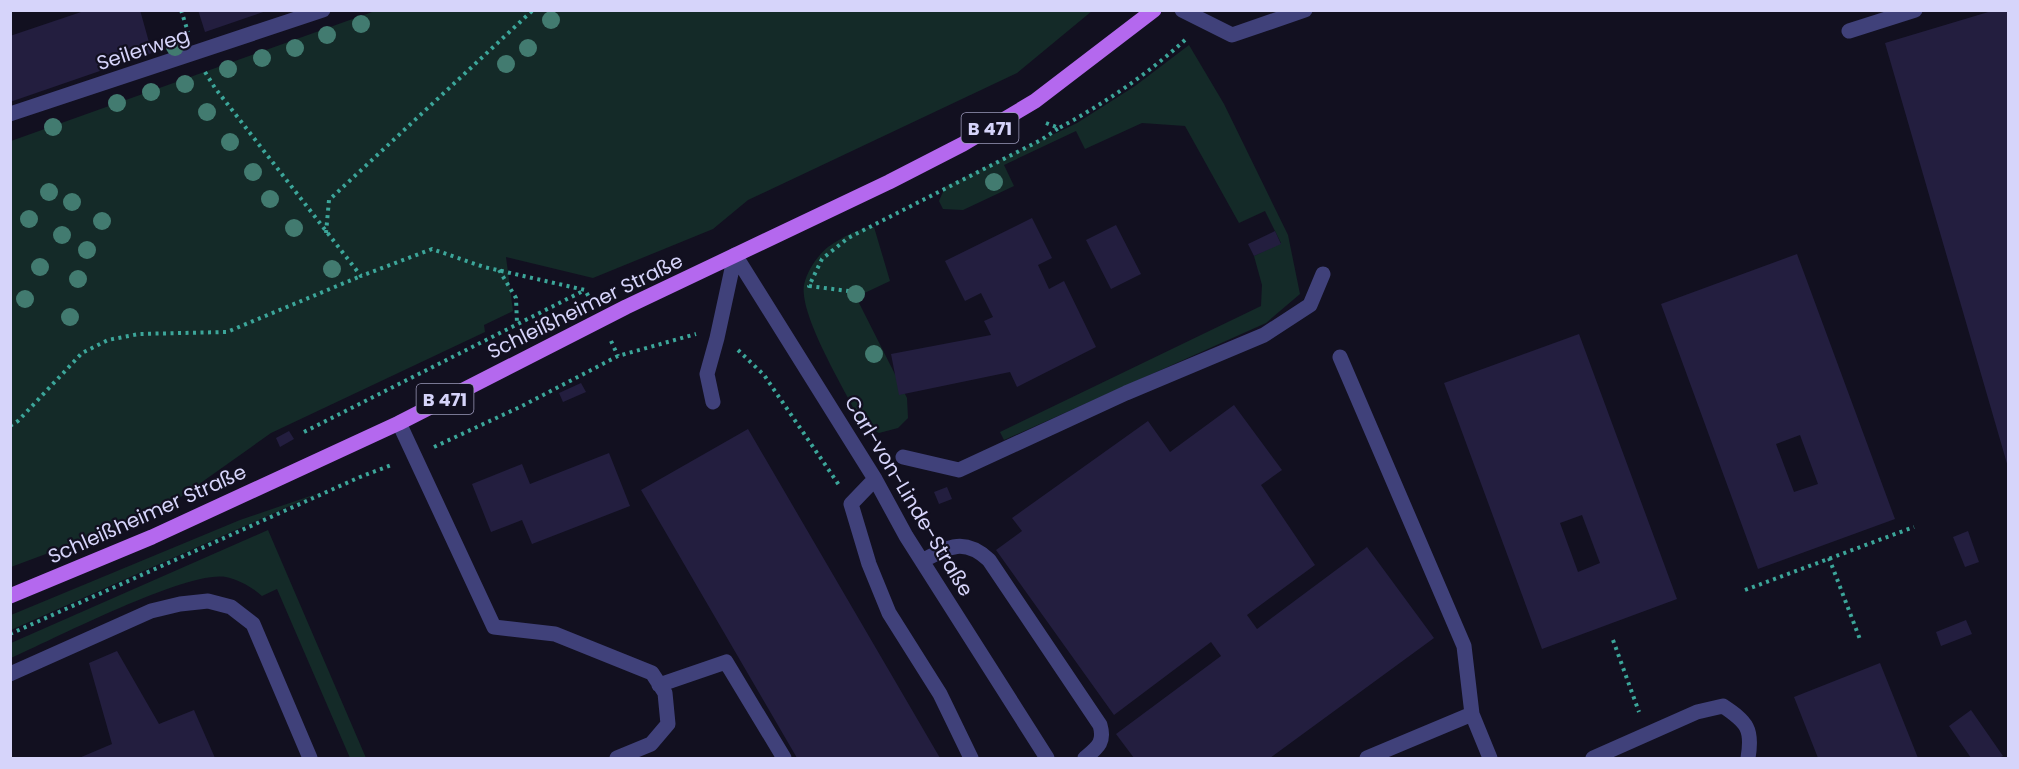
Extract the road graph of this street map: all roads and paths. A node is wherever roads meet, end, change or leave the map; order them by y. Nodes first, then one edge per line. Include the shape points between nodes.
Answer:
1 (323, 10) edge
2 (532, 10) edge
3 (1154, 10) edge
4 (1182, 10) edge
5 (1305, 10) edge
6 (1915, 10) edge
7 (1204, 22) junction
8 (1849, 31) dead end
9 (196, 55) junction
10 (1017, 111) junction
11 (10, 114) edge
12 (1059, 128) junction
13 (326, 233) junction
14 (735, 255) junction
15 (498, 270) junction
16 (1323, 274) dead end
17 (361, 276) junction
18 (585, 290) junction
19 (864, 292) dead end
20 (602, 320) junction
21 (518, 323) junction
22 (717, 338) junction
23 (618, 356) junction
24 (1340, 357) dead end
25 (714, 402) dead end
26 (399, 423) junction
27 (10, 426) edge
28 (304, 432) dead end
29 (414, 457) junction
30 (903, 457) dead end
31 (875, 479) junction
32 (851, 504) junction
33 (1914, 527) dead end
34 (1829, 558) junction
35 (922, 561) junction
36 (1745, 590) dead end
37 (10, 596) edge
38 (10, 634) edge
39 (1613, 640) dead end
40 (1861, 642) dead end
41 (10, 674) edge
42 (659, 685) junction
43 (1472, 714) junction
44 (1647, 732) junction
45 (1597, 758) edge
46 (310, 759) edge
47 (617, 759) edge
48 (784, 759) edge
49 (971, 759) edge
50 (1047, 759) edge
51 (1085, 759) edge
52 (1367, 759) edge
53 (1490, 759) edge
54 (1748, 759) edge

1 - 9 street, Seilerweg
2 - 13 path via 329,200
3 - 10 main road, Schleißheimer Straße / B 471 via 1085,65
4 - 7 street
5 - 7 street via 1232,35
6 - 8 street
7 - 12 path via 1127,86
9 - 11 street, Seilerweg
9 - 13 path via 215,88
10 - 12 path
10 - 14 main road, Schleißheimer Straße / B 471 via 910,172
12 - 19 path via 848,238 822,259 809,286
13 - 17 path
14 - 20 main road, Schleißheimer Straße / B 471
14 - 22 street
14 - 31 street, Carl-von-Linde-Straße
15 - 17 path via 432,249
15 - 18 path
15 - 21 path via 516,298
16 - 30 street via 1310,305 1264,335 959,470
17 - 27 path via 227,332 139,334 108,340 81,353
18 - 20 path
18 - 21 path
20 - 23 path
20 - 26 main road, Schleißheimer Straße / B 471
21 - 28 path
22 - 23 path via 698,333
22 - 25 street via 706,374
22 - 32 path via 734,345 764,375
23 - 29 path
24 - 43 street via 1464,646
26 - 29 street
26 - 37 main road, Schleißheimer Straße / B 471 via 152,537
29 - 38 path via 349,482
29 - 42 street via 494,627 555,634 652,673
31 - 32 street
31 - 35 street, Carl-von-Linde-Straße
32 - 49 street via 889,613 940,694
33 - 34 path
34 - 36 path
34 - 40 path
35 - 50 street, Carl-von-Linde-Straße
35 - 51 street via 959,545 977,549 989,560 1100,725 1101,745
39 - 44 path
41 - 46 street via 151,611 208,601 231,607 253,624
42 - 47 street via 665,693 668,724 651,744
42 - 48 street via 726,662
43 - 52 street
43 - 53 street
44 - 45 street
44 - 54 street via 1696,712 1723,706 1742,718 1752,737

